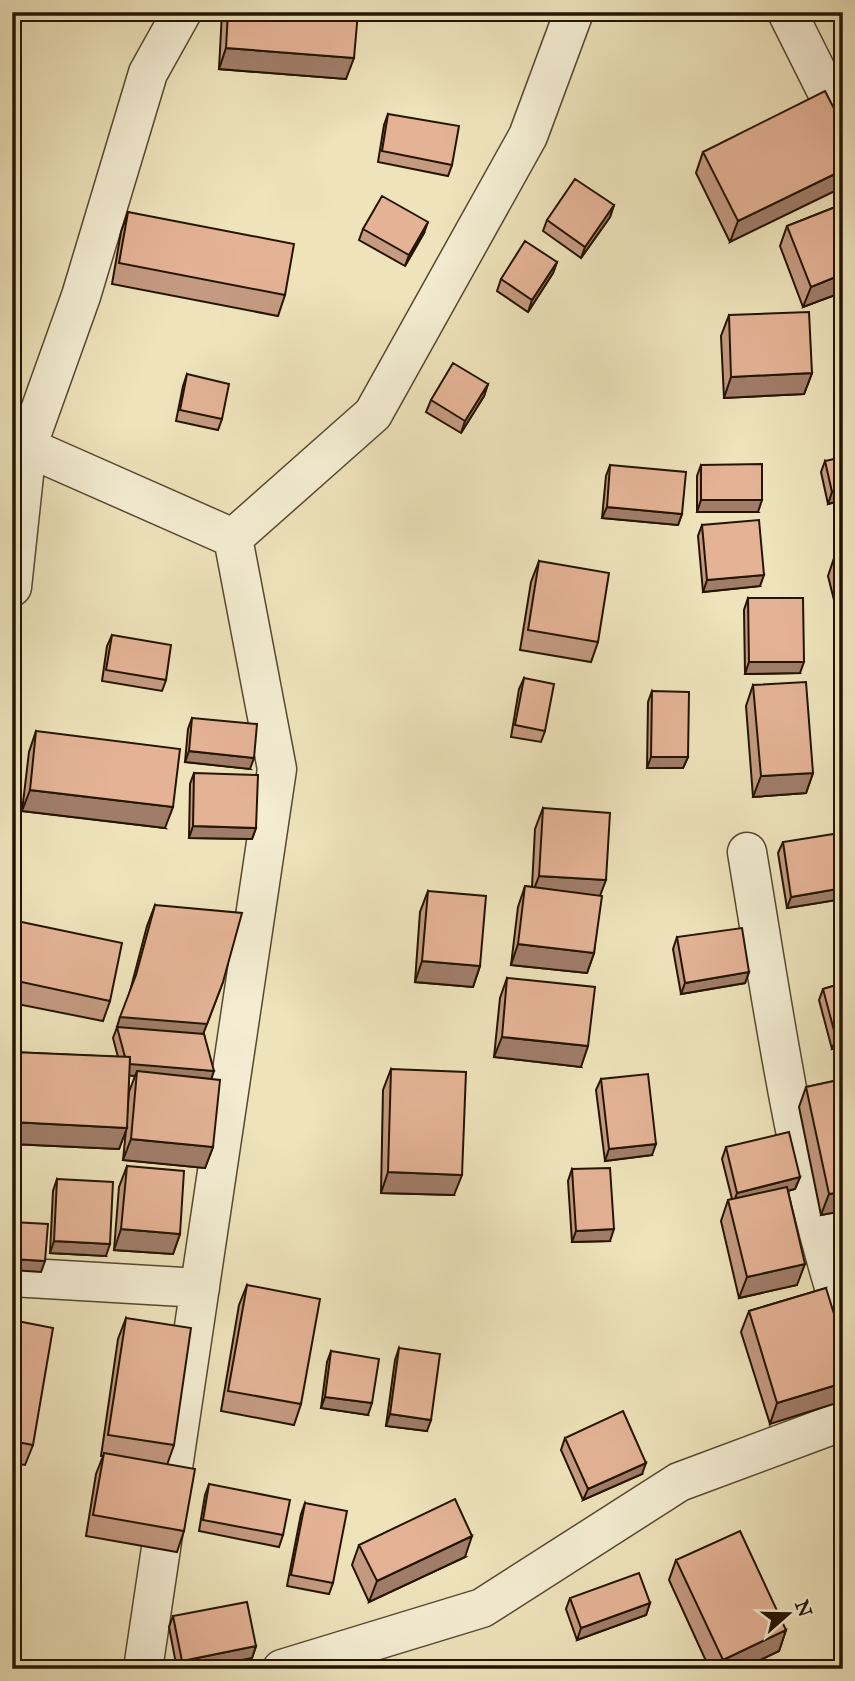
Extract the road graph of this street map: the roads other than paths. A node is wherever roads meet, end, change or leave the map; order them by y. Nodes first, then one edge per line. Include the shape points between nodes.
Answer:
1 (182, 12) edge
2 (575, 12) edge
3 (787, 12) edge
4 (843, 124) edge
5 (20, 442) edge
6 (233, 538) junction
7 (12, 587) edge
8 (747, 852) dead end
9 (12, 1277) edge
10 (200, 1288) junction
11 (843, 1316) edge
12 (843, 1421) edge
13 (143, 1669) edge
14 (282, 1669) edge

1 - 5 street via 148,73 81,296
2 - 6 street via 528,136 373,414
3 - 4 street
5 - 6 street
5 - 7 street
6 - 10 street via 277,769
8 - 11 street via 792,1117 821,1249
9 - 10 street
10 - 13 street
12 - 14 street via 679,1482 482,1608

